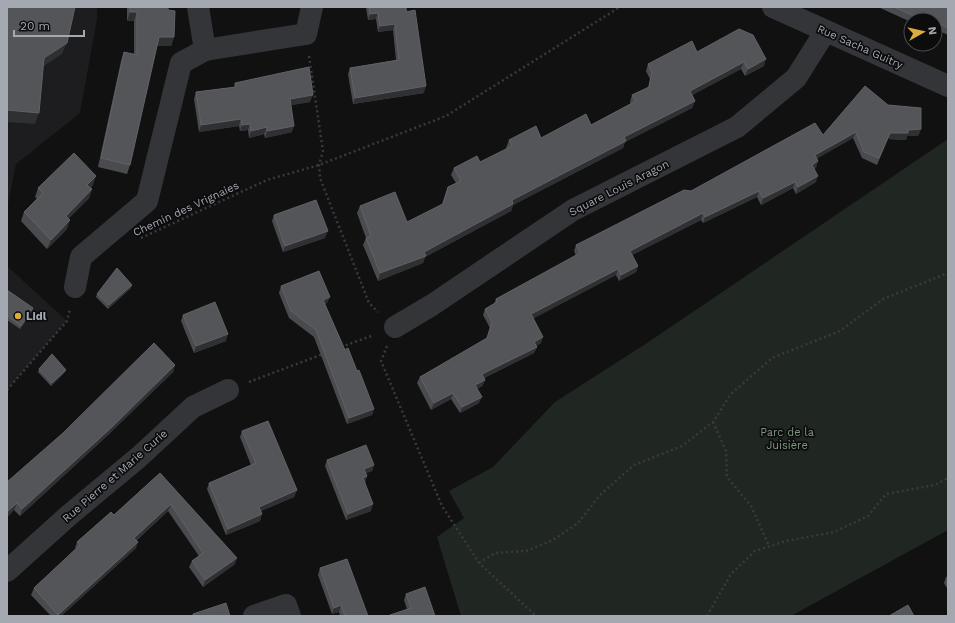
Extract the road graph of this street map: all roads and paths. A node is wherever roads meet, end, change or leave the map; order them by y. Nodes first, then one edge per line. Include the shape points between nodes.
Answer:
1 (198, 7) edge
2 (312, 7) edge
3 (620, 7) edge
4 (773, 7) edge
5 (825, 32) junction
6 (205, 50) junction
7 (948, 86) edge
8 (140, 238) dead end
9 (948, 273) edge
10 (76, 287) joint
11 (395, 327) joint
12 (337, 349) edge
13 (329, 352) edge
14 (7, 390) edge
15 (228, 390) joint
16 (713, 422) junction
17 (948, 478) edge
18 (770, 546) junction
19 (479, 563) dead end
20 (7, 571) edge
21 (254, 616) edge
22 (290, 616) edge
23 (707, 616) edge

1 - 6 street
2 - 6 street via 306,34
3 - 8 path, Chemin des Vrignaies via 446,116 319,165 267,180
4 - 5 street, Rue Sacha Guitry
5 - 7 street, Rue Sacha Guitry
5 - 11 street, Square Louis Aragon via 796,78 737,127 573,210
6 - 10 street via 181,63 146,201 81,257
9 - 16 path via 883,299 840,331 772,358 731,394
10 - 14 path via 66,320
11 - 12 path
13 - 15 path
15 - 20 street, Rue Pierre et Marie Curie via 193,407
16 - 18 path via 726,451 727,477 750,506
16 - 19 path via 682,446 634,465 601,494 578,523 553,540 526,551 495,553
17 - 18 path via 935,485 886,494 868,516 834,532
18 - 23 path via 755,551 731,574
21 - 22 street via 286,605

